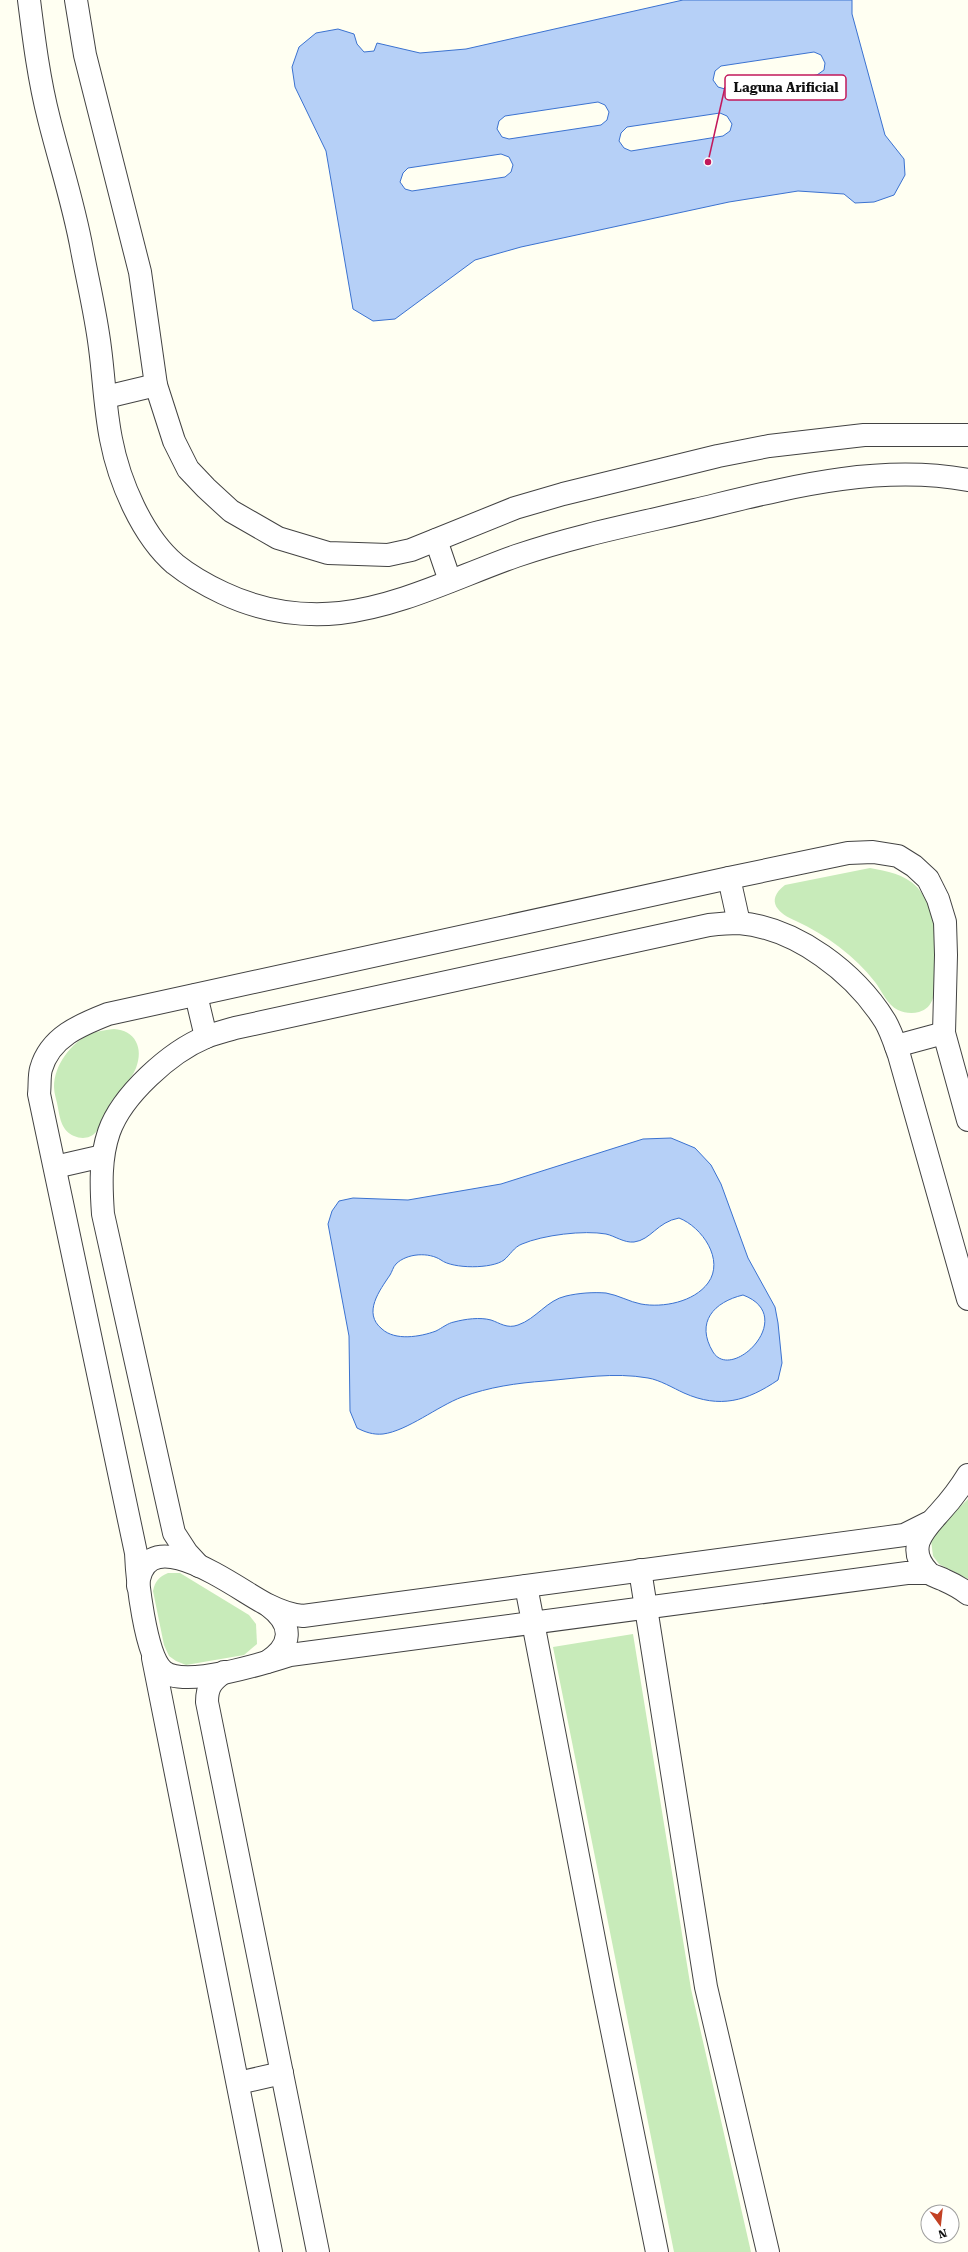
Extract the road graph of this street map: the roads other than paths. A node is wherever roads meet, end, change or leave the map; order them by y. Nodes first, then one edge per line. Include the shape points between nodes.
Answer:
1 (29, 0) edge
2 (76, 0) edge
3 (156, 385) junction
4 (106, 397) junction
5 (968, 435) edge
6 (968, 480) edge
7 (436, 540) junction
8 (450, 580) junction
9 (729, 878) junction
10 (739, 923) junction
11 (196, 994) junction
12 (944, 1033) junction
13 (206, 1037) junction
14 (896, 1046) junction
15 (968, 1120) edge
16 (103, 1156) junction
17 (55, 1168) junction
18 (968, 1299) edge
19 (968, 1475) edge
20 (928, 1523) junction
21 (199, 1566) junction
22 (640, 1570) junction
23 (928, 1573) junction
24 (526, 1586) junction
25 (138, 1589) junction
26 (968, 1594) edge
27 (267, 1605) junction
28 (647, 1609) junction
29 (534, 1623) junction
30 (152, 1653) junction
31 (266, 1663) junction
32 (224, 1672) junction
33 (282, 2073) junction
34 (238, 2083) junction
35 (271, 2252) edge
36 (318, 2252) edge
37 (657, 2252) edge
38 (768, 2252) edge

1 - 4 street via 38,71 74,207 100,346
2 - 3 street via 85,55 140,272
3 - 4 street
3 - 7 street via 174,441 188,469 231,511 254,525 278,538 328,553 388,556
4 - 8 street via 111,438 127,492 155,540 172,561 194,579 249,605 282,613 315,614 376,606
5 - 7 street via 864,435 769,446 718,456 514,508
6 - 8 street via 904,474 796,486 563,541
7 - 8 street
9 - 10 street
9 - 11 street
9 - 12 street via 848,853 873,852 898,856 914,866 928,879 945,922
10 - 13 street via 708,925 235,1028
10 - 14 street via 774,931 810,948 842,969 877,1010
11 - 13 street
11 - 17 street via 108,1014 62,1036 50,1049 41,1069 39,1094
12 - 14 street
12 - 15 street
13 - 16 street via 176,1054 147,1079 123,1106 109,1131
14 - 18 street
16 - 17 street
16 - 21 street via 103,1214 174,1534 186,1553
17 - 25 street via 136,1553
19 - 20 street via 960,1488
20 - 22 street via 904,1534
20 - 23 street via 918,1539 917,1551
21 - 25 street via 180,1557 159,1556 144,1566
21 - 27 street
22 - 24 street
22 - 28 street
23 - 26 street
23 - 28 street via 907,1573
24 - 27 street via 303,1616 290,1615
24 - 29 street
25 - 30 street
27 - 31 street via 281,1615 288,1637 284,1647
28 - 29 street
28 - 38 street via 706,1987
29 - 31 street via 290,1655
29 - 37 street
30 - 32 street via 156,1664 163,1672 174,1677 188,1679
30 - 34 street
31 - 32 street
32 - 33 street via 210,1683 207,1702
33 - 34 street
33 - 36 street
34 - 35 street

